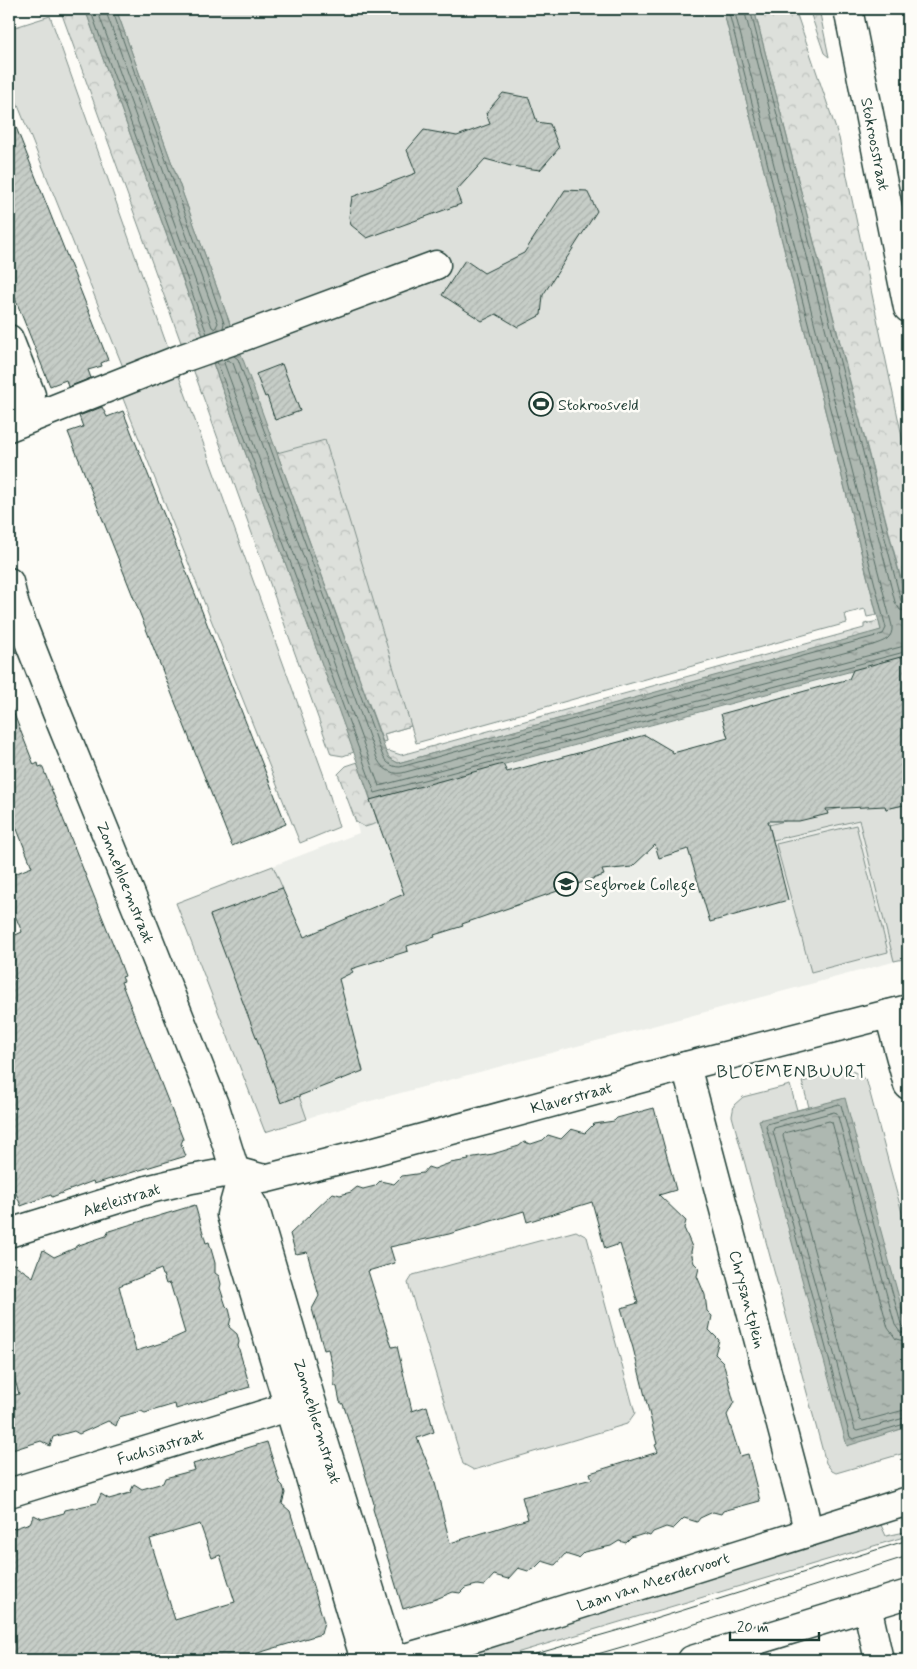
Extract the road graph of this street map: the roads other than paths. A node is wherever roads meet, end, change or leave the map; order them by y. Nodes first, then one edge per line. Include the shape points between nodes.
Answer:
1 (848, 9) edge
2 (436, 265) dead end
3 (908, 308) edge
4 (9, 339) edge
5 (9, 404) edge
6 (9, 427) edge
7 (11, 599) edge
8 (898, 1012) edge
9 (686, 1066) junction
10 (908, 1085) edge
11 (237, 1177) junction
12 (9, 1232) edge
13 (299, 1403) junction
14 (9, 1493) edge
15 (908, 1501) edge
16 (808, 1532) junction
17 (908, 1594) edge
18 (867, 1606) junction
19 (366, 1660) edge
20 (397, 1660) edge
21 (692, 1660) edge
22 (879, 1660) edge

1 - 3 street, Stokroosstraat
2 - 6 street via 180,359
4 - 5 street via 31,395
7 - 11 street, Zonnebloemstraat via 211,1098
8 - 9 street, Klaverstraat
8 - 10 street
9 - 11 street, Klaverstraat via 371,1152 264,1178
9 - 16 street, Chrysantplein
11 - 12 street, Akeleistraat via 192,1179 150,1189
11 - 13 street, Zonnebloemstraat via 232,1215
13 - 14 street, Fuchsiastraat
13 - 19 street, Zonnebloemstraat
13 - 20 street, Zonnebloemstraat via 384,1635
15 - 16 street, Laan van Meerdervoort
16 - 20 street, Laan van Meerdervoort
17 - 18 street
18 - 21 street
18 - 22 street

